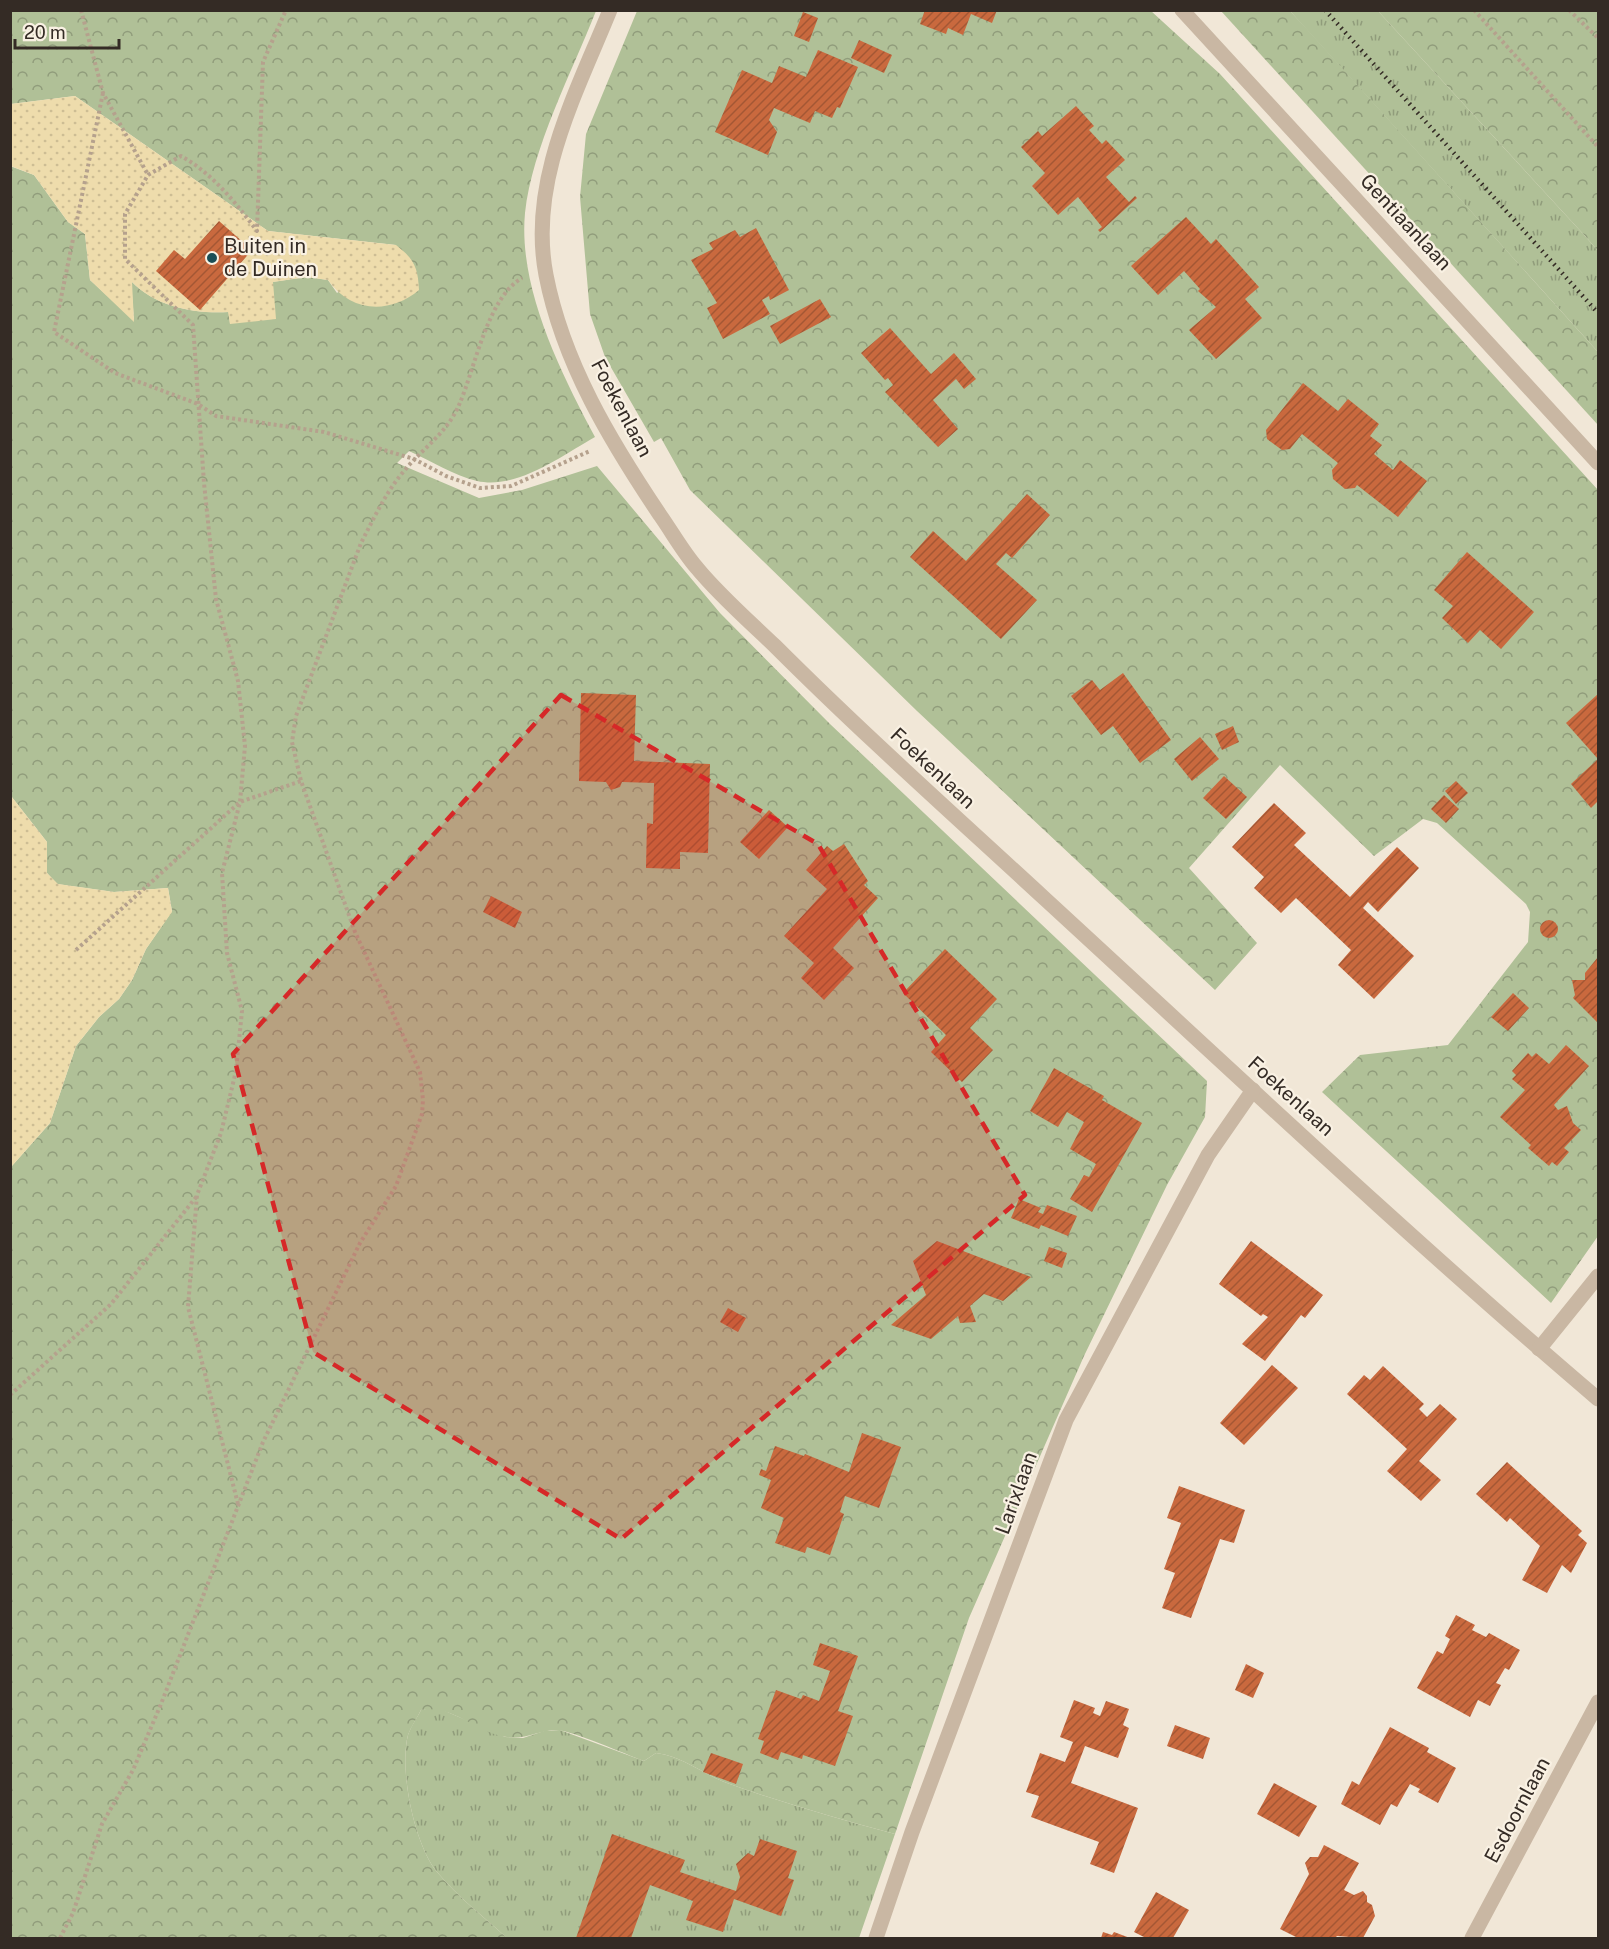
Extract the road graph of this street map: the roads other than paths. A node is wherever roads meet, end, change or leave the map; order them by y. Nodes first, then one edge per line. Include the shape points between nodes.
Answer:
1 (610, 10) edge
2 (1182, 10) edge
3 (1599, 463) edge
4 (1253, 1090) junction
5 (1599, 1276) edge
6 (1539, 1349) junction
7 (1599, 1399) edge
8 (1599, 1702) edge
9 (876, 1938) edge
10 (1472, 1938) edge

1 - 4 street, Foekenlaan via 552,159 542,237 555,313 596,411 695,567 831,703
2 - 3 street, Gentiaanlaan
4 - 6 street, Foekenlaan
4 - 9 street, Larixlaan via 1208,1155 1066,1420
5 - 6 street
6 - 7 street, Foekenlaan
8 - 10 street, Esdoornlaan

